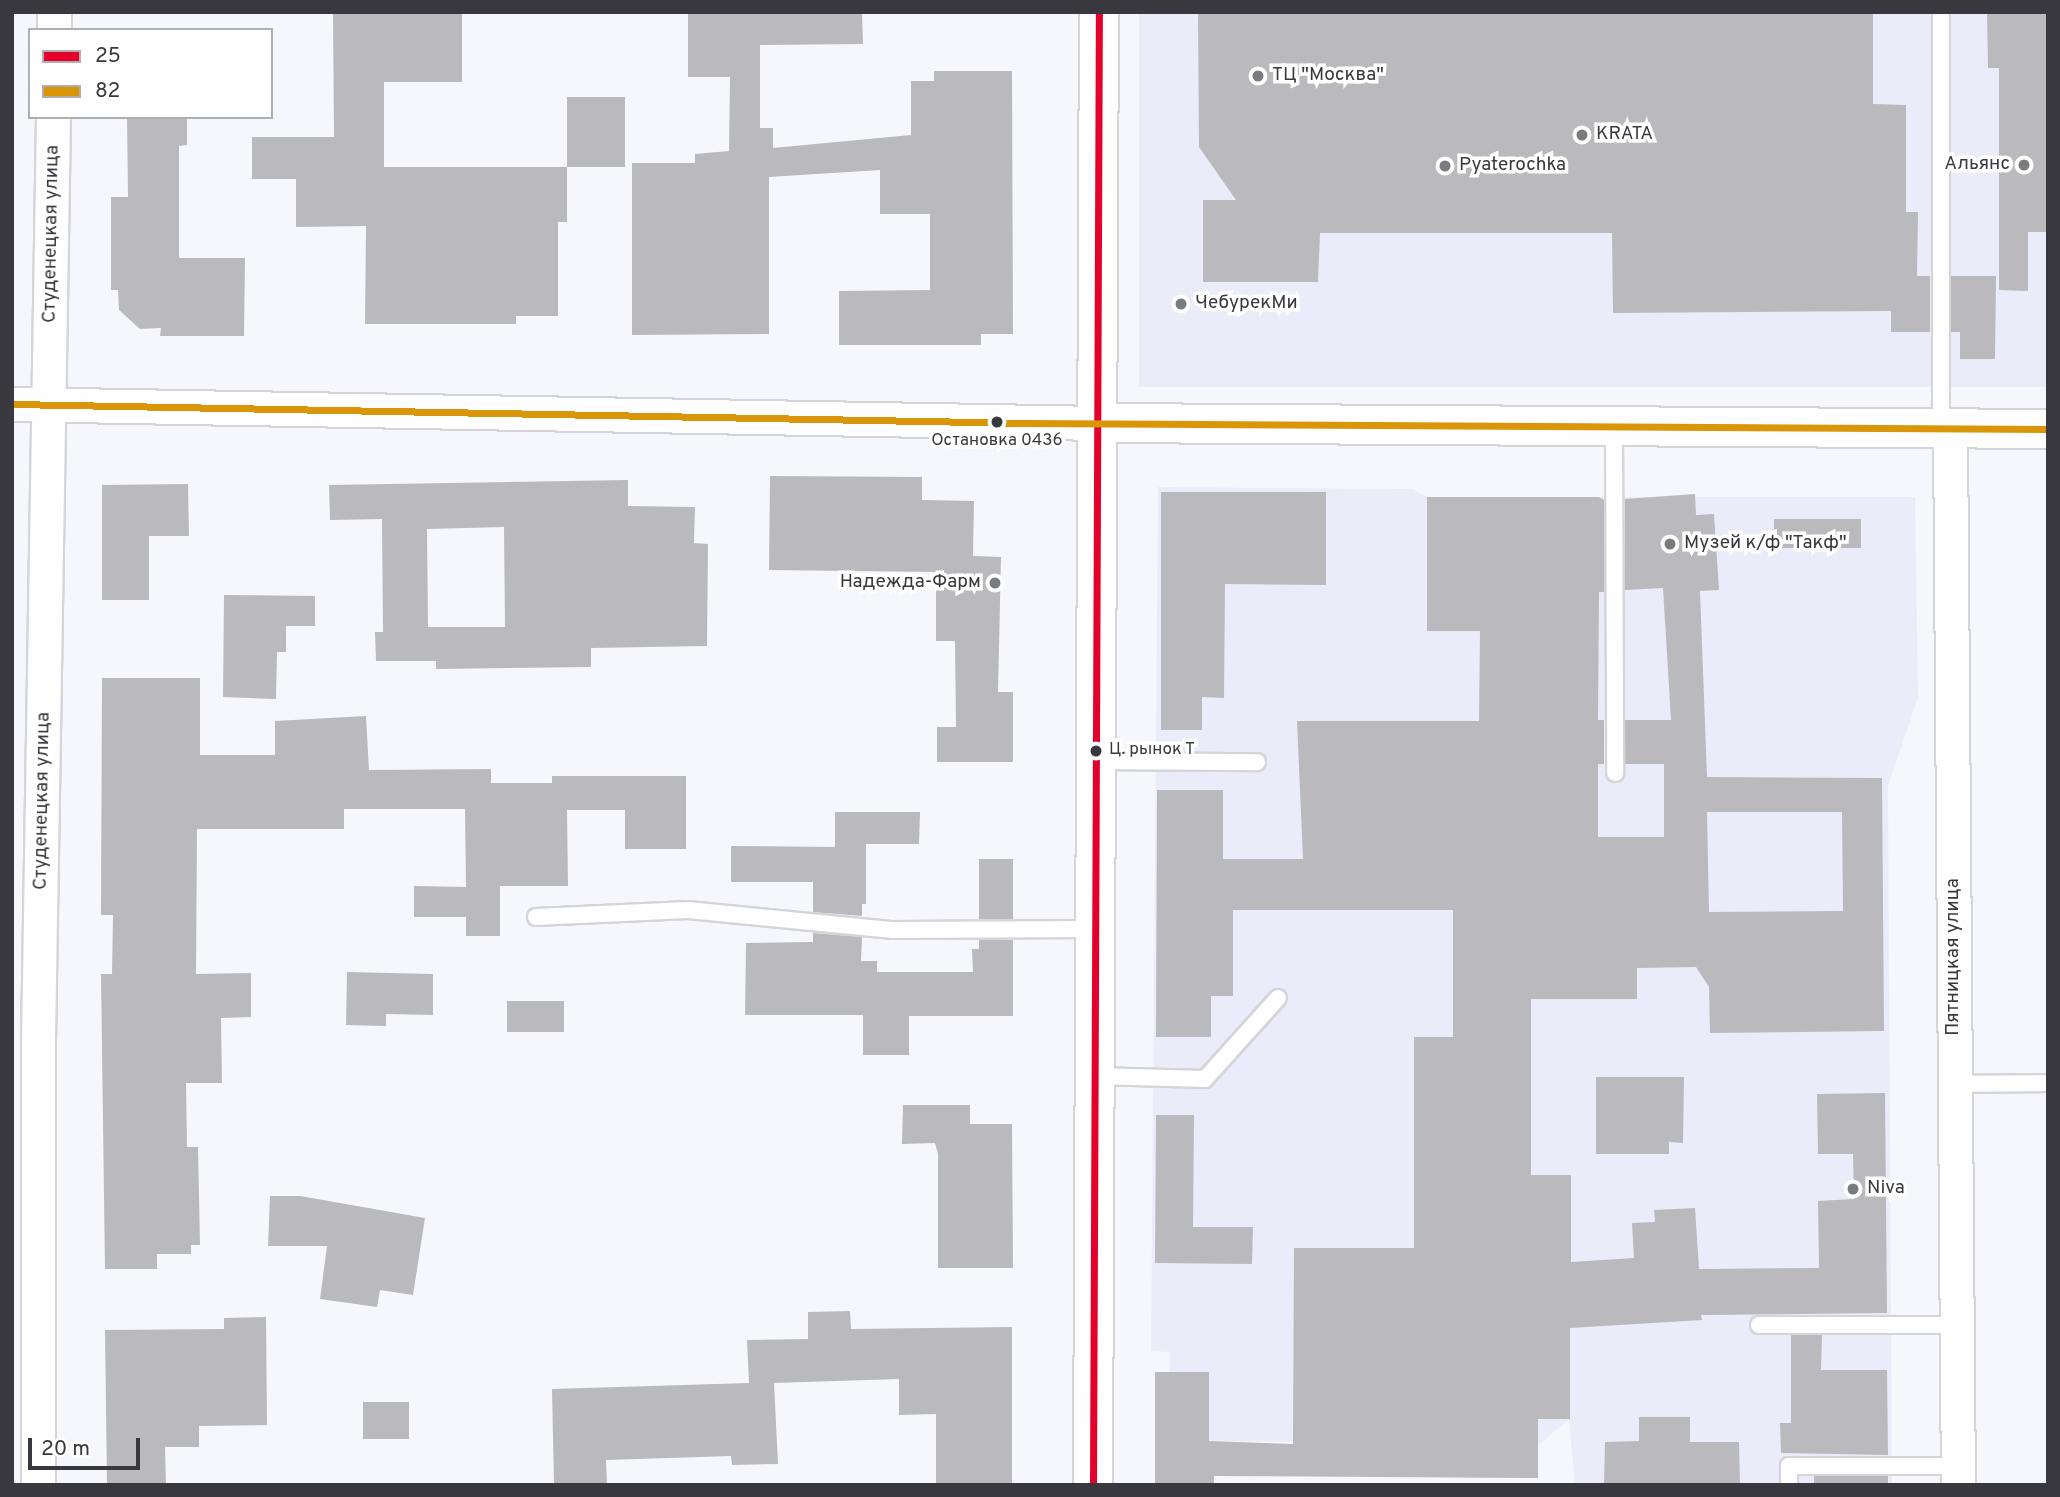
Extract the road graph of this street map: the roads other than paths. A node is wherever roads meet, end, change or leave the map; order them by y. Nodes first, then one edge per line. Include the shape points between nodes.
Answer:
1 (1099, 12) edge
2 (1941, 12) edge
3 (53, 119) edge
4 (12, 404) edge
5 (51, 404) junction
6 (1100, 423) junction
7 (1614, 426) junction
8 (1946, 429) junction
9 (2048, 429) edge
10 (1098, 761) junction
11 (1258, 762) dead end
12 (1615, 773) dead end
13 (536, 918) dead end
14 (1096, 929) junction
15 (1278, 998) dead end
16 (1095, 1076) junction
17 (2048, 1083) edge
18 (1955, 1084) junction
19 (1759, 1325) dead end
20 (1957, 1325) junction
21 (1958, 1476) edge
22 (38, 1485) edge
23 (1093, 1485) edge
24 (1789, 1485) edge

1 - 6 main road
2 - 8 lane
3 - 5 street, Студенецкая улица
4 - 5 street
5 - 6 street
5 - 22 street, Студенецкая улица via 38,1041
6 - 7 main road
6 - 10 main road
7 - 8 main road
7 - 12 lane
8 - 9 main road
8 - 18 street, Пятницкая улица
10 - 11 lane
10 - 14 main road
13 - 14 lane via 688,910 893,930
14 - 16 main road
15 - 16 lane via 1205,1079
16 - 23 main road
17 - 18 lane
18 - 20 street, Пятницкая улица
19 - 20 lane
20 - 21 street, Пятницкая улица
21 - 24 lane via 1788,1466

